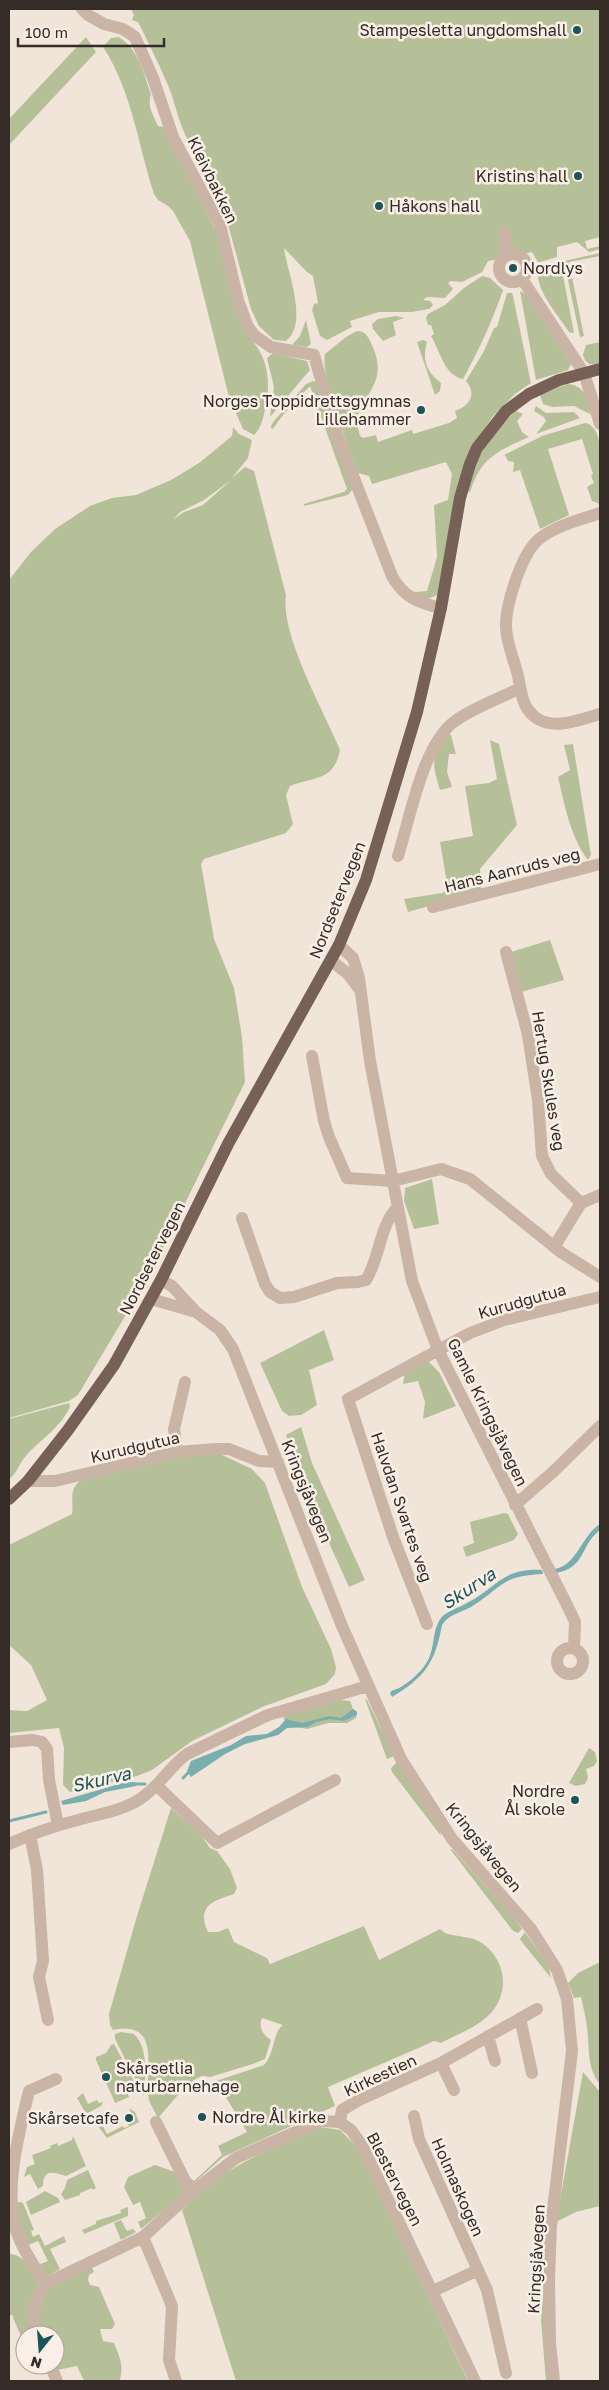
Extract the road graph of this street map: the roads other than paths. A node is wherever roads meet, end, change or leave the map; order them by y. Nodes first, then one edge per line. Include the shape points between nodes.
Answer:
1 (82, 9) edge
2 (504, 232) dead end
3 (509, 255) junction
4 (522, 279) junction
5 (600, 369) edge
6 (584, 373) junction
7 (600, 424) edge
8 (600, 513) edge
9 (441, 608) junction
10 (520, 688) junction
11 (600, 714) edge
12 (398, 856) dead end
13 (600, 864) edge
14 (433, 907) dead end
15 (339, 945) junction
16 (506, 952) dead end
17 (332, 961) junction
18 (360, 990) junction
19 (312, 1056) dead end
20 (393, 1181) junction
21 (600, 1195) edge
22 (581, 1203) junction
23 (396, 1209) junction
24 (242, 1218) dead end
25 (554, 1247) junction
26 (600, 1277) edge
27 (160, 1280) junction
28 (151, 1298) junction
29 (600, 1298) edge
30 (196, 1312) junction
31 (438, 1350) junction
32 (185, 1382) dead end
33 (348, 1399) joint
34 (600, 1426) edge
35 (177, 1452) junction
36 (278, 1462) junction
37 (28, 1481) junction
38 (9, 1499) edge
39 (514, 1505) junction
40 (426, 1624) dead end
41 (574, 1648) dead end
42 (368, 1686) junction
43 (9, 1742) edge
44 (335, 1780) dead end
45 (157, 1786) junction
46 (58, 1825) junction
47 (30, 1835) junction
48 (9, 1844) edge
49 (537, 2009) dead end
50 (520, 2018) junction
51 (48, 2020) dead end
52 (488, 2036) junction
53 (495, 2061) dead end
54 (441, 2063) junction
55 (532, 2073) dead end
56 (56, 2079) dead end
57 (454, 2090) dead end
58 (414, 2116) dead end
59 (156, 2122) dead end
60 (340, 2122) junction
61 (191, 2193) junction
62 (143, 2237) junction
63 (478, 2270) junction
64 (45, 2284) junction
65 (433, 2290) junction
66 (34, 2325) edge
67 (506, 2373) dead end
68 (176, 2381) edge
69 (475, 2381) edge
70 (554, 2381) edge

1 - 9 street, Kleivbakken via 104,24 134,37 153,78 173,137 220,225 248,327 271,347 314,355 336,432 396,585 415,601
2 - 3 street
3 - 4 street via 516,254 523,259 526,266
3 - 4 street via 499,265 502,277 508,282
4 - 6 street
5 - 6 main road, Nordsetervegen
6 - 7 street
6 - 9 main road, Nordsetervegen via 539,388 516,403 486,435 470,464 457,511
8 - 10 street via 566,525 538,540 524,558 506,625 507,642
9 - 15 main road, Nordsetervegen via 386,819 366,880
10 - 11 street via 529,712 550,724
10 - 12 street via 468,713 437,738
13 - 14 street, Hans Aanruds veg
15 - 17 main road, Nordsetervegen
15 - 18 street, Gamle Kringsjåvegen via 353,958
16 - 22 street, Hertug Skules veg via 528,1035 542,1156 551,1174
17 - 18 street
17 - 27 main road, Nordsetervegen via 224,1152
18 - 20 street, Gamle Kringsjåvegen
19 - 20 street via 329,1137 347,1178
20 - 23 street, Gamle Kringsjåvegen
20 - 25 street via 441,1170 458,1174 470,1179
21 - 22 street
22 - 25 street
23 - 24 street via 389,1217 374,1268 366,1280 337,1283 287,1298 270,1292 265,1284
23 - 31 street, Gamle Kringsjåvegen via 412,1282
25 - 26 street
27 - 28 main road, Nordsetervegen
27 - 30 street, Kringsjåvegen via 172,1286
28 - 30 street, Kringsjåvegen
28 - 37 main road, Nordsetervegen via 100,1385
29 - 31 street, Kurudgutua via 504,1320
30 - 36 street, Kringsjåvegen via 220,1330 233,1349
31 - 33 street, Kurudgutua
31 - 39 street, Gamle Kringsjåvegen
32 - 35 street via 174,1429
33 - 40 street, Halvdan Svartes veg via 393,1537
34 - 39 street
35 - 36 street, Kurudgutua via 229,1449 259,1461
35 - 37 street, Kurudgutua via 56,1481
36 - 42 street, Kringsjåvegen
37 - 38 main road, Nordsetervegen
39 - 41 street, Gamle Kringsjåvegen via 575,1622
42 - 45 street via 281,1710 212,1740 178,1760
42 - 70 street, Kringsjåvegen via 401,1760 420,1791 452,1839 531,1929 557,1970 567,1999 572,2051 551,2226 549,2278
43 - 46 street via 33,1740 42,1742 47,1749
44 - 45 street via 217,1843
45 - 46 street via 128,1805
46 - 47 street
47 - 48 street
47 - 51 street via 44,1961 39,1977
49 - 50 street, Kirkestien
50 - 52 street, Kirkestien
50 - 55 street
52 - 53 street
52 - 54 street, Kirkestien
54 - 57 street, Kirkestien
54 - 60 street, Kirkestien via 359,2100 342,2110
56 - 64 street via 29,2091 12,2185 17,2233
58 - 63 street, Holmaskogen via 419,2139
59 - 61 street
60 - 61 street via 320,2121 236,2158
60 - 65 street, Blestervegen via 362,2145
61 - 62 street
62 - 64 street
62 - 68 street via 172,2306 169,2360
63 - 65 street
63 - 67 street, Holmaskogen via 494,2312
64 - 66 street via 32,2311
65 - 69 street, Blestervegen

